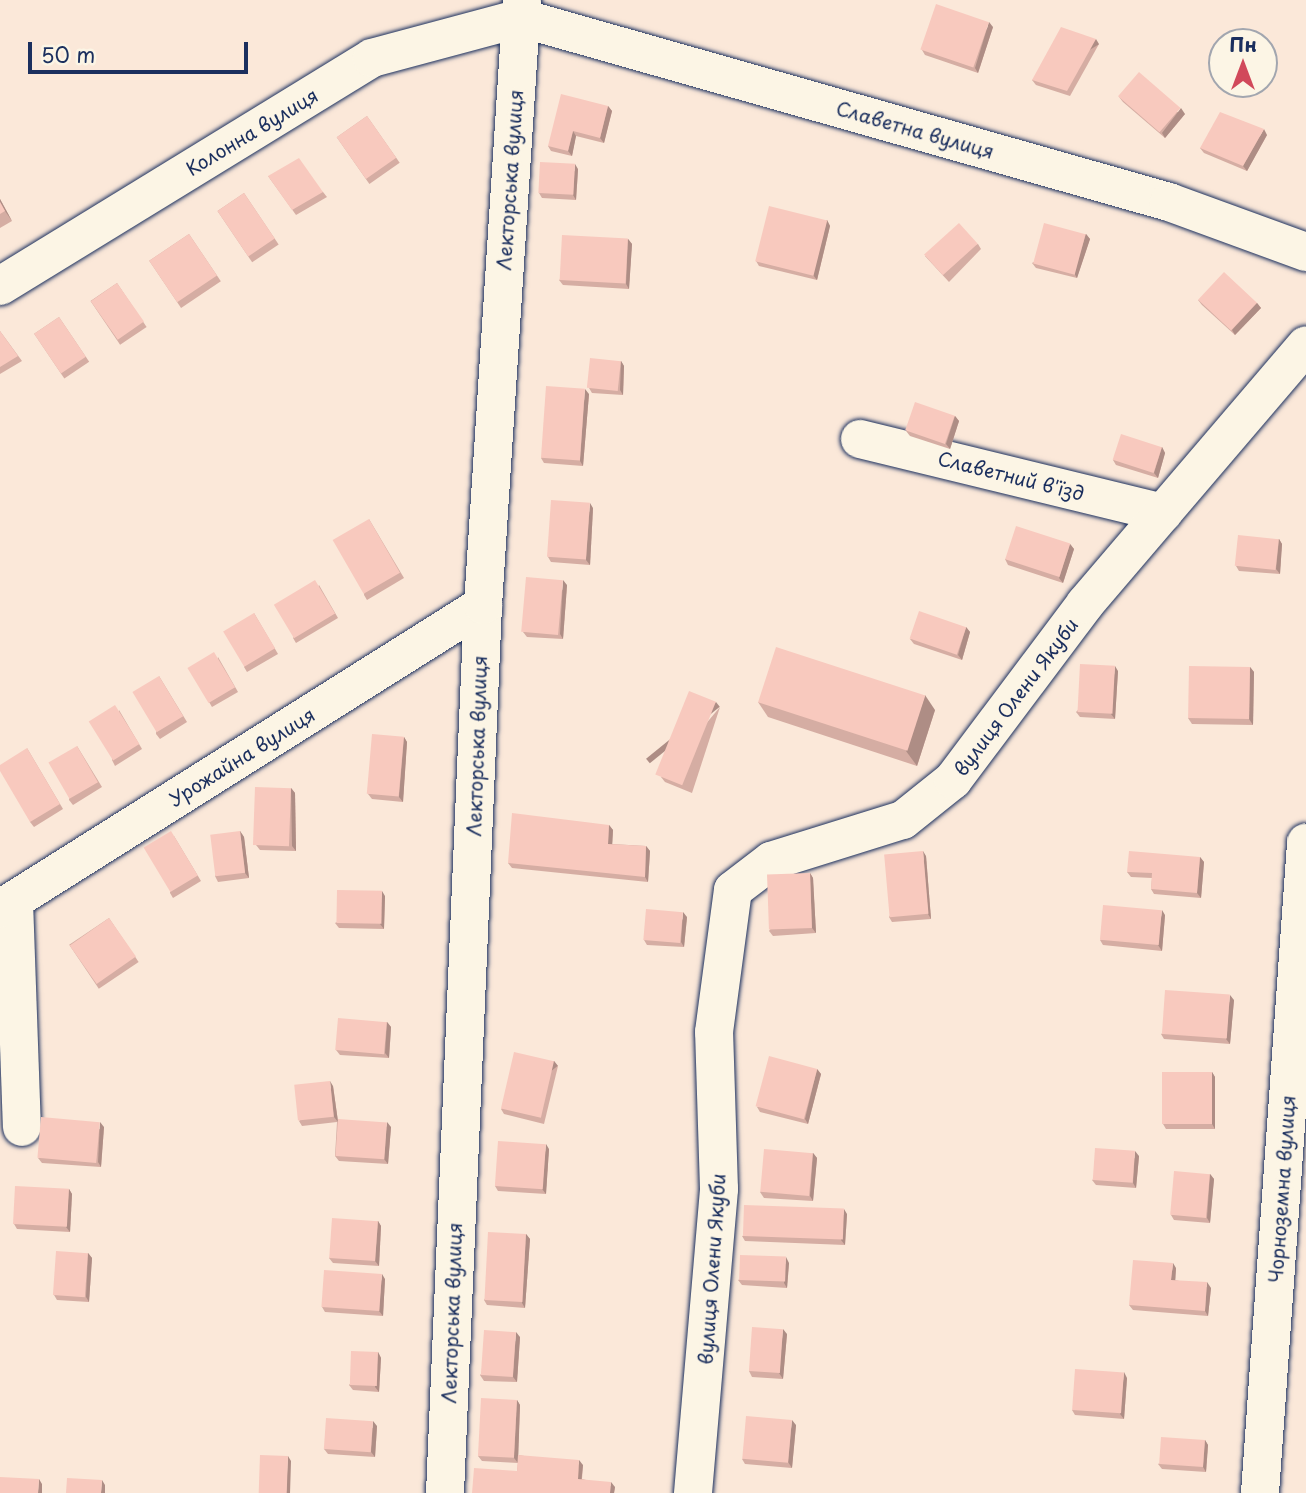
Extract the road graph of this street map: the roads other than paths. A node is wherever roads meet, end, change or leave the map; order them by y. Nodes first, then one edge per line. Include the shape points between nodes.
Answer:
1 (521, 9) edge
2 (1306, 252) edge
3 (0, 286) edge
4 (1306, 345) edge
5 (860, 439) dead end
6 (1163, 513) junction
7 (483, 605) junction
8 (1306, 844) edge
9 (7, 905) edge
10 (22, 1127) dead end
11 (445, 1493) edge
12 (693, 1493) edge
13 (1260, 1493) edge

1 - 2 street, Славетна вулиця via 1169,202
1 - 3 street, Колонна вулиця via 372,58
1 - 7 street, Лекторська вулиця
4 - 6 street, вулиця Олени Якуби
5 - 6 street, Славетний в'їзд
6 - 12 street, вулиця Олени Якуби via 953,780 903,820 771,862 733,890 714,1032 719,1189
7 - 9 street, Урожайна вулиця
7 - 11 street, Лекторська вулиця
8 - 13 street, Чорноземна вулиця
9 - 10 street

